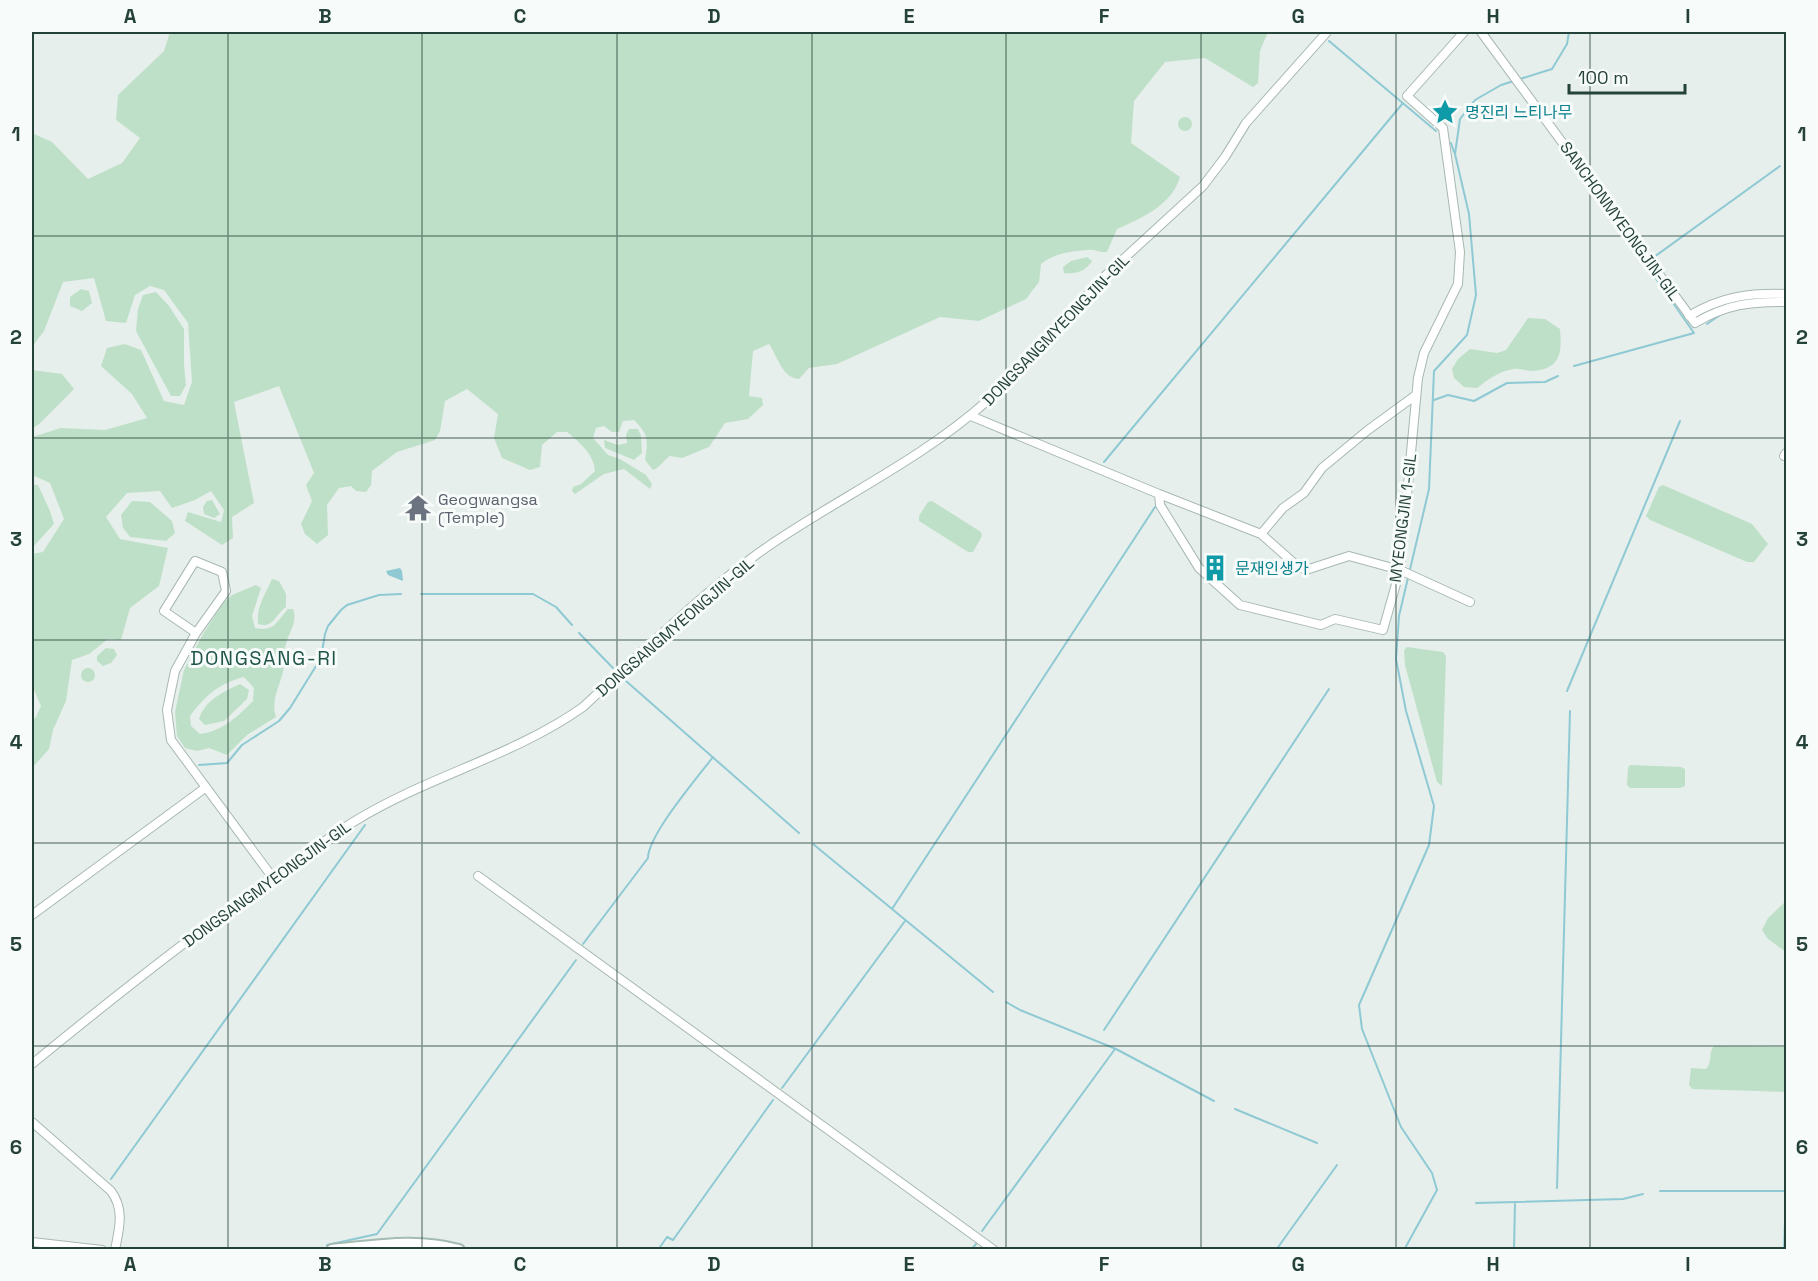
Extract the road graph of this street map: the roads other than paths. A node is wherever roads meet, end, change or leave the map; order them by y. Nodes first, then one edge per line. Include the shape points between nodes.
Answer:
1 (1327, 32) edge
2 (1464, 32) edge
3 (1481, 32) edge
4 (1786, 294) edge
5 (1786, 302) edge
6 (1689, 316) junction
7 (1416, 395) junction
8 (971, 416) junction
9 (1160, 494) junction
10 (1261, 534) junction
11 (1400, 570) junction
12 (1470, 602) dead end
13 (196, 633) junction
14 (205, 788) junction
15 (478, 876) dead end
16 (273, 878) junction
17 (32, 915) edge
18 (32, 1064) edge
19 (32, 1122) edge
20 (32, 1242) edge
21 (102, 1250) edge
22 (114, 1250) edge
23 (332, 1250) edge
24 (459, 1250) edge
25 (994, 1250) edge

1 - 8 street, DONGSANGMYEONGJIN-GIL via 1246,123 1203,186 1106,275
2 - 7 street, MYEONGJIN 1-GIL via 1407,96 1443,128 1460,252 1458,284 1424,353
3 - 6 street, SANCHONMYEONGJIN-GIL
4 - 6 street via 1757,293 1725,299
5 - 6 street, SANCHONMYEONGJIN-GIL via 1735,305 1695,323
7 - 10 street via 1322,468 1304,493 1283,508
7 - 11 street, MYEONGJIN 1-GIL
8 - 9 street
8 - 16 street, DONGSANGMYEONGJIN-GIL via 730,575 570,716 536,736 428,782 356,820
9 - 10 street
9 - 11 street, MYEONGJIN 1-GIL via 1160,505 1199,568 1240,604 1322,626 1335,619 1383,630
10 - 11 street via 1306,570 1349,556
11 - 12 street
13 - 13 street via 164,611 195,561 222,572 226,591
13 - 14 street via 175,671 167,710 171,740
14 - 16 street
14 - 17 street
15 - 25 street
16 - 18 street, DONGSANGMYEONGJIN-GIL
19 - 22 street via 117,1199 120,1222
20 - 21 street
23 - 24 main road via 411,1243

